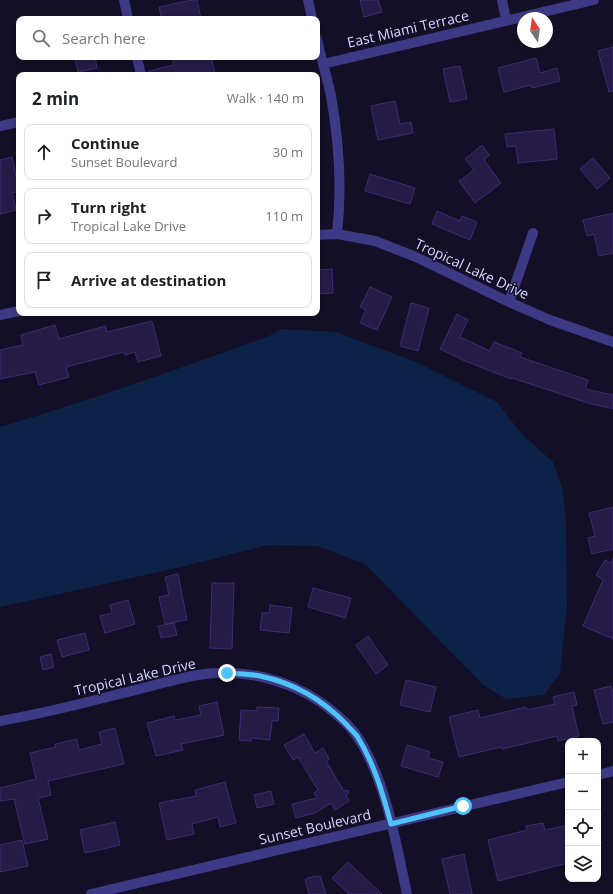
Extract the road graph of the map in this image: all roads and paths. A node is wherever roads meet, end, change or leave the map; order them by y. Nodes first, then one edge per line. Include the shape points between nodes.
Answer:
1 (124, 0) edge
2 (308, 0) edge
3 (502, 0) edge
4 (594, 0) edge
5 (127, 16) edge
6 (311, 16) edge
7 (506, 20) junction
8 (320, 52) edge
9 (138, 60) edge
10 (323, 64) junction
11 (140, 72) edge
12 (16, 123) edge
13 (0, 126) edge
14 (533, 233) dead end
15 (337, 234) junction
16 (320, 235) edge
17 (509, 302) junction
18 (16, 312) edge
19 (0, 315) edge
20 (613, 342) edge
21 (0, 721) edge
22 (613, 771) edge
23 (601, 774) edge
24 (565, 783) edge
25 (391, 824) junction
26 (91, 894) edge
27 (407, 894) edge

1 - 5 street
2 - 6 street
3 - 7 street
4 - 7 street, East Miami Terrace
7 - 10 street, East Miami Terrace
8 - 10 street
9 - 11 street
10 - 15 street via 331,96 338,156 340,213
12 - 13 street
14 - 17 street
15 - 16 street, Tropical Lake Drive
15 - 17 street, Tropical Lake Drive via 375,241 416,257
17 - 20 street, Tropical Lake Drive via 550,320
18 - 19 street
21 - 25 street, Tropical Lake Drive via 41,714 198,675 227,673 260,676 288,684 311,696 334,712 356,735 382,789
22 - 23 street
24 - 25 street, Sunset Boulevard
25 - 26 street, Sunset Boulevard
25 - 27 street, Tropical Lake Drive

